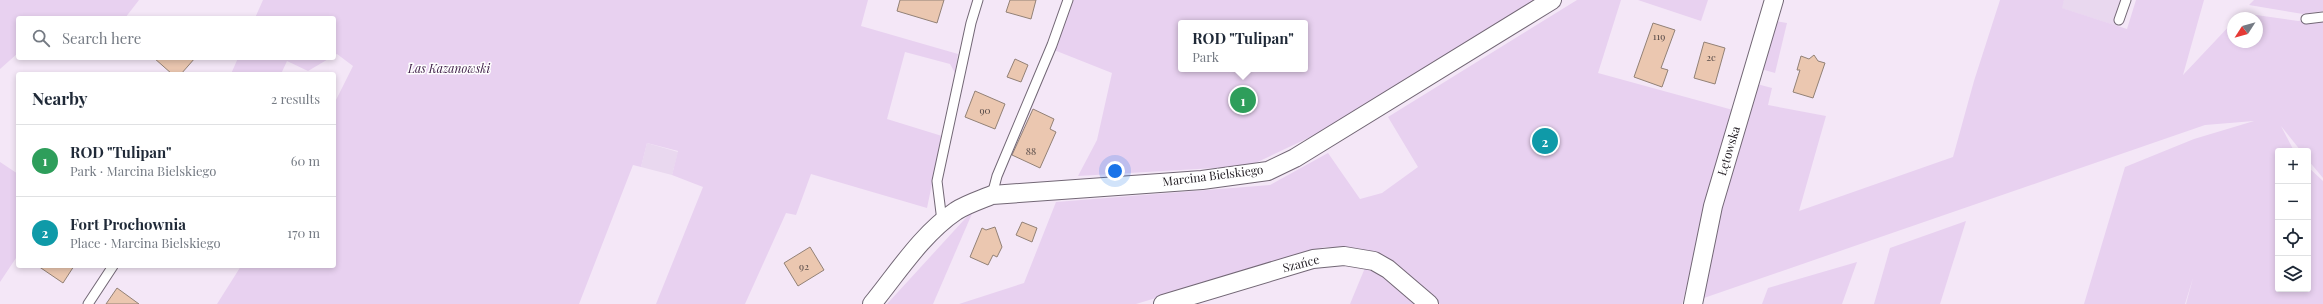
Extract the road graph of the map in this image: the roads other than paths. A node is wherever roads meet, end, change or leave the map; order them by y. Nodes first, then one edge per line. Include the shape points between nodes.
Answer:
1 (978, 0) edge
2 (1068, 0) edge
3 (1552, 0) edge
4 (1774, 0) edge
5 (2126, 0) edge
6 (2323, 17) edge
7 (2306, 19) dead end
8 (2119, 20) dead end
9 (992, 195) junction
10 (942, 221) junction
11 (111, 268) edge
12 (88, 304) edge
13 (872, 304) edge
14 (1163, 304) edge
15 (1430, 304) edge
16 (1693, 304) edge

1 - 10 lane via 937,181
2 - 9 lane via 997,176
3 - 9 street, Marcina Bielskiego via 1295,158 1268,171 1202,180
4 - 16 street, Łętowska via 1713,206
5 - 8 lane
6 - 7 lane
9 - 10 street, Marcina Bielskiego via 958,210
10 - 13 street, Marcina Bielskiego via 914,251
11 - 12 lane
14 - 15 street, Szańce via 1313,259 1344,256 1374,261 1388,269

